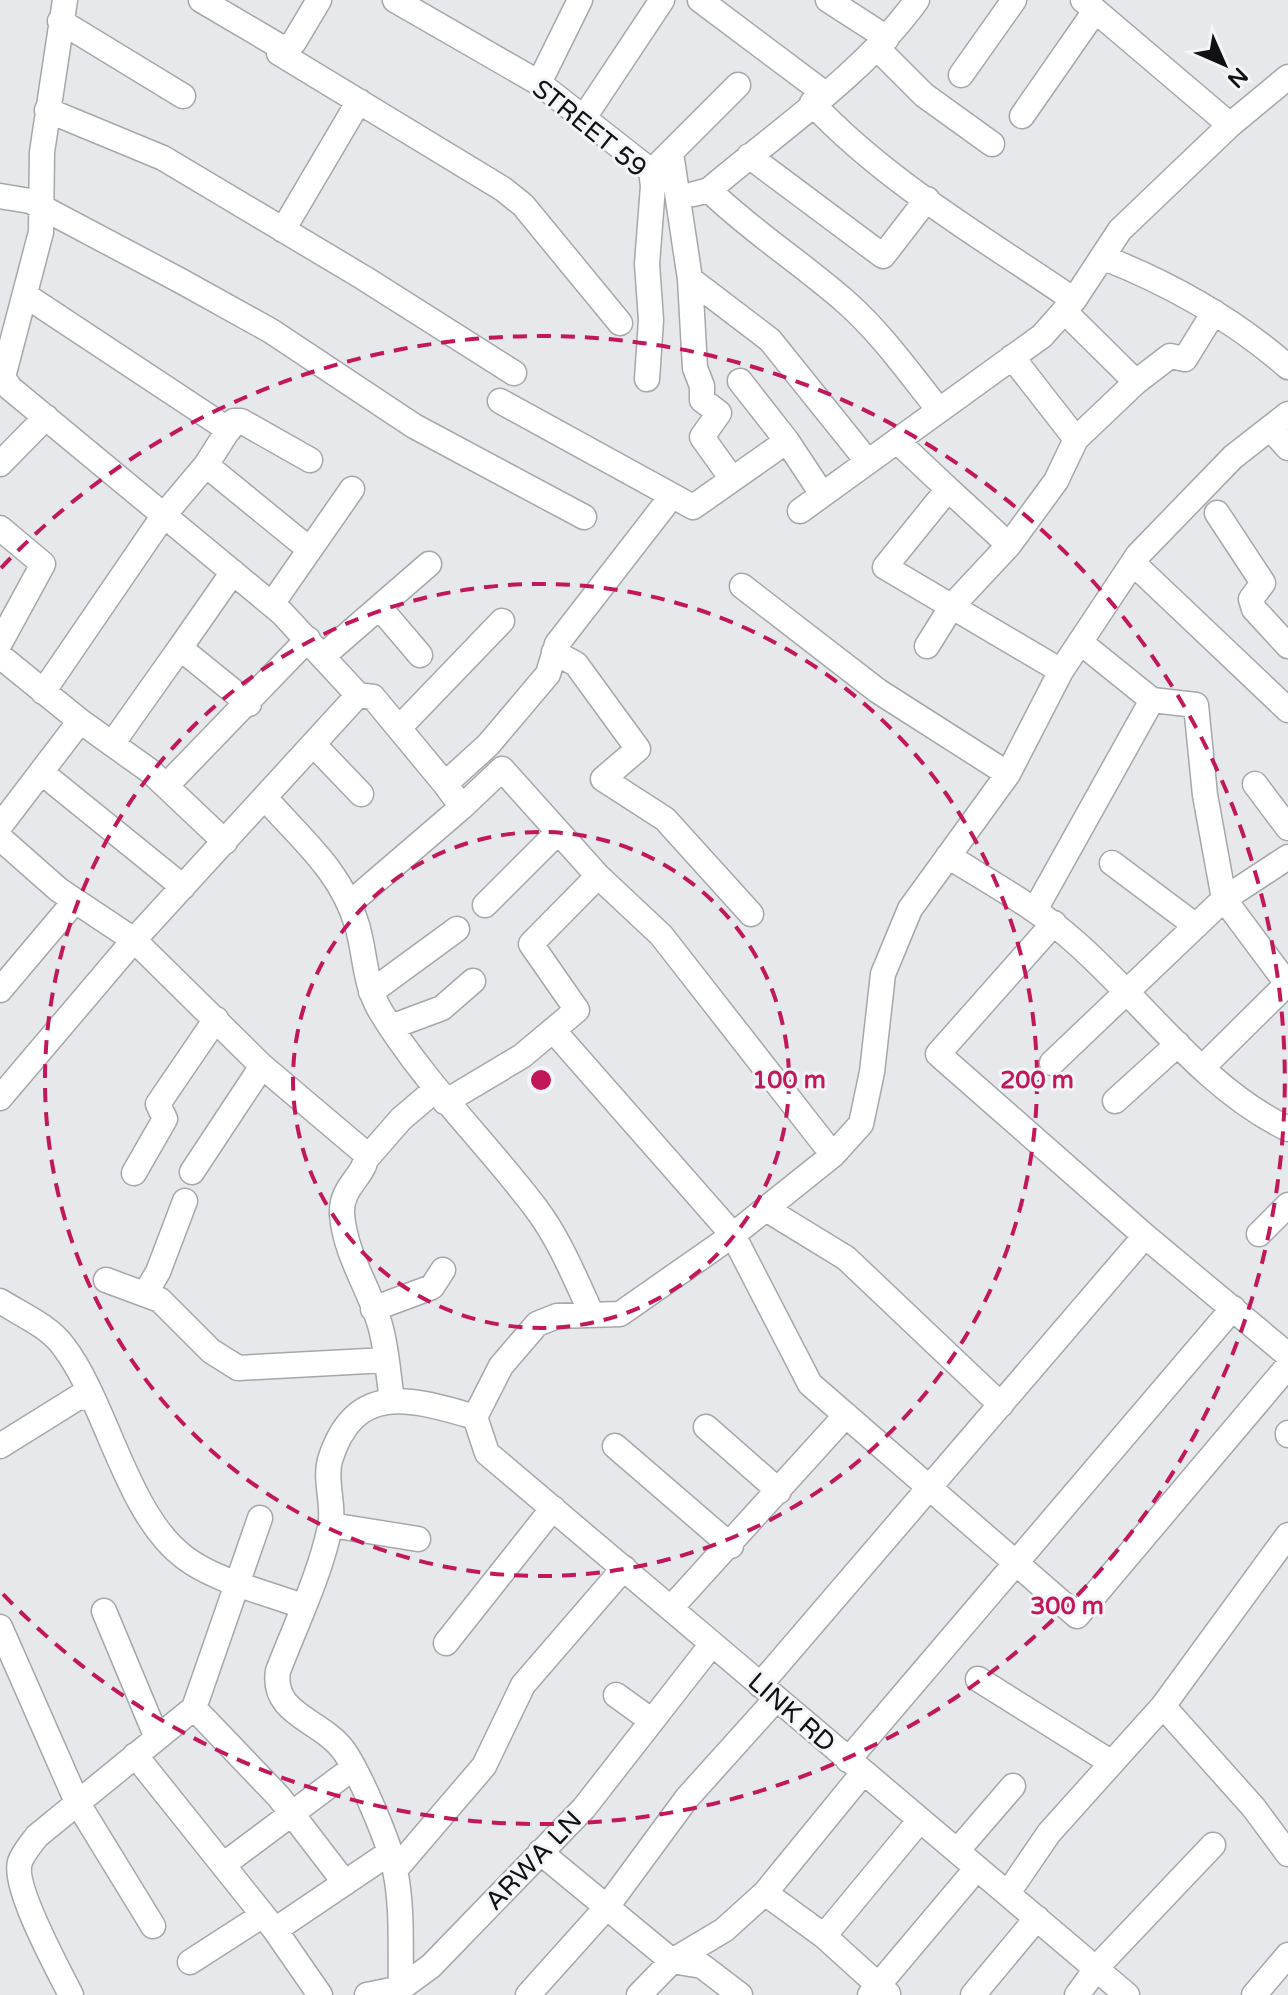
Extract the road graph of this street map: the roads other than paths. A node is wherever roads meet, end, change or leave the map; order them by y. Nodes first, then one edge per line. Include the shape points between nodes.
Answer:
1 (201, 0) edge
2 (319, 0) edge
3 (395, 0) edge
4 (580, 0) edge
5 (662, 0) edge
6 (700, 0) edge
7 (828, 0) edge
8 (917, 0) edge
9 (1014, 0) edge
10 (1089, 6) edge
11 (62, 10) edge
12 (882, 43) junction
13 (279, 53) junction
14 (961, 75) dead end
15 (1288, 77) edge
16 (539, 83) junction
17 (738, 85) dead end
18 (183, 96) dead end
19 (818, 98) junction
20 (359, 101) junction
21 (47, 110) junction
22 (1022, 116) dead end
23 (583, 119) junction
24 (1230, 125) junction
25 (992, 144) dead end
26 (671, 153) junction
27 (749, 156) junction
28 (651, 171) junction
29 (709, 190) junction
30 (0, 196) edge
31 (678, 199) junction
32 (927, 199) junction
33 (44, 210) junction
34 (283, 230) junction
35 (1102, 257) junction
36 (690, 279) junction
37 (25, 295) junction
38 (1069, 306) junction
39 (1214, 312) junction
40 (19, 322) junction
41 (620, 323) dead end
42 (0, 350) edge
43 (1012, 357) junction
44 (1288, 367) edge
45 (514, 373) dead end
46 (647, 379) dead end
47 (740, 381) dead end
48 (1136, 382) junction
49 (500, 401) dead end
50 (939, 410) junction
51 (46, 417) junction
52 (1279, 421) edge
53 (229, 430) junction
54 (1076, 439) junction
55 (787, 441) junction
56 (897, 441) junction
57 (1288, 448) edge
58 (310, 460) dead end
59 (868, 462) junction
60 (0, 464) edge
61 (206, 465) junction
62 (732, 479) junction
63 (352, 489) dead end
64 (948, 489) junction
65 (822, 494) junction
66 (671, 497) junction
67 (800, 511) dead end
68 (1217, 513) dead end
69 (164, 515) junction
70 (584, 517) dead end
71 (0, 528) edge
72 (1009, 545) junction
73 (309, 549) junction
74 (1133, 563) junction
75 (429, 564) dead end
76 (233, 572) junction
77 (742, 586) dead end
78 (272, 604) junction
79 (952, 606) junction
80 (380, 608) junction
81 (502, 621) dead end
82 (1080, 642) junction
83 (0, 643) edge
84 (927, 646) dead end
85 (1288, 646) edge
86 (316, 647) junction
87 (180, 648) junction
88 (554, 652) junction
89 (420, 655) dead end
90 (0, 656) edge
91 (1061, 671) junction
92 (43, 692) junction
93 (358, 695) junction
94 (1152, 700) junction
95 (249, 704) junction
96 (1288, 710) edge
97 (80, 721) junction
98 (399, 728) junction
99 (112, 744) junction
100 (314, 745) junction
101 (41, 772) junction
102 (1008, 774) junction
103 (445, 784) junction
104 (1255, 784) dead end
105 (166, 786) junction
106 (361, 794) dead end
107 (266, 799) junction
108 (462, 807) junction
109 (1285, 819) edge
110 (0, 826) edge
111 (557, 833) junction
112 (0, 838) edge
113 (225, 842) junction
114 (948, 856) junction
115 (1288, 857) edge
116 (1112, 863) dead end
117 (598, 876) junction
118 (183, 887) junction
119 (1224, 899) junction
120 (75, 901) junction
121 (349, 904) junction
122 (485, 905) dead end
123 (751, 914) dead end
124 (1044, 916) junction
125 (1196, 926) junction
126 (457, 929) dead end
127 (134, 940) junction
128 (473, 981) dead end
129 (1288, 984) edge
130 (0, 990) edge
131 (1126, 991) junction
132 (371, 992) junction
133 (216, 1019) junction
134 (391, 1027) junction
135 (553, 1030) junction
136 (1178, 1044) junction
137 (1052, 1063) dead end
138 (262, 1066) junction
139 (1202, 1068) junction
140 (440, 1096) junction
141 (0, 1098) edge
142 (1115, 1101) dead end
143 (1288, 1129) edge
144 (833, 1155) junction
145 (367, 1158) junction
146 (192, 1172) dead end
147 (134, 1173) dead end
148 (185, 1201) dead end
149 (1287, 1208) edge
150 (766, 1209) junction
151 (1259, 1234) dead end
152 (733, 1235) junction
153 (1145, 1236) junction
154 (443, 1270) dead end
155 (106, 1280) dead end
156 (145, 1294) junction
157 (0, 1301) edge
158 (1233, 1308) junction
159 (373, 1309) junction
160 (592, 1315) junction
161 (1288, 1355) edge
162 (386, 1360) junction
163 (1288, 1366) edge
164 (91, 1396) junction
165 (392, 1399) junction
166 (1001, 1405) junction
167 (846, 1415) junction
168 (475, 1417) junction
169 (706, 1427) dead end
170 (0, 1446) edge
171 (615, 1446) dead end
172 (931, 1490) junction
173 (779, 1491) junction
174 (553, 1508) junction
175 (260, 1518) dead end
176 (331, 1525) junction
177 (1288, 1535) edge
178 (418, 1539) dead end
179 (731, 1546) junction
180 (1016, 1563) junction
181 (624, 1568) junction
182 (239, 1582) junction
183 (302, 1606) junction
184 (671, 1608) junction
185 (104, 1611) dead end
186 (0, 1627) edge
187 (446, 1643) dead end
188 (712, 1644) junction
189 (978, 1679) dead end
190 (768, 1692) junction
191 (616, 1695) dead end
192 (1163, 1706) junction
193 (194, 1708) junction
194 (652, 1721) junction
195 (157, 1738) junction
196 (135, 1755) junction
197 (1112, 1763) junction
198 (856, 1766) junction
199 (353, 1768) junction
200 (1013, 1786) dead end
201 (77, 1802) junction
202 (292, 1813) junction
203 (920, 1820) junction
204 (1213, 1845) dead end
205 (957, 1851) junction
206 (540, 1852) junction
207 (1288, 1854) edge
208 (392, 1861) junction
209 (223, 1865) junction
210 (977, 1868) junction
211 (345, 1883) junction
212 (765, 1893) junction
213 (1008, 1893) junction
214 (606, 1908) junction
215 (1037, 1918) junction
216 (269, 1923) junction
217 (153, 1926) dead end
218 (824, 1936) junction
219 (1288, 1955) edge
220 (672, 1961) junction
221 (190, 1962) dead end
222 (1096, 1969) junction
223 (879, 1992) edge
224 (381, 1993) edge
225 (71, 1995) edge
226 (320, 1995) edge
227 (528, 1995) edge
228 (639, 1995) edge
229 (740, 1995) edge
230 (973, 1995) edge
231 (1077, 1995) edge
232 (1127, 1995) edge
233 (1254, 1995) edge

1 - 13 street via 279,46
2 - 13 street via 294,42
3 - 16 street, STREET 59
4 - 16 street
5 - 23 street
6 - 19 street
7 - 12 street
8 - 12 street
9 - 14 street
10 - 22 street
10 - 24 street
11 - 18 street
11 - 21 street
12 - 19 street
12 - 25 street via 924,95
13 - 20 street
15 - 24 street
16 - 23 street, STREET 59
17 - 26 street
19 - 27 street
19 - 32 street via 842,135
20 - 34 street
20 - 41 street via 488,178 523,205
21 - 33 street
21 - 34 street via 163,158
23 - 28 street, STREET 59
24 - 35 street via 1120,230
26 - 28 street
26 - 31 street
27 - 29 street
27 - 32 street via 883,256
28 - 46 street, STREET 59
29 - 31 street
29 - 50 street via 744,225 847,303
30 - 33 street via 30,201
31 - 36 street
32 - 38 street
33 - 37 street
33 - 70 street via 271,331 414,426
34 - 45 street
35 - 38 street
35 - 39 street via 1161,280
36 - 59 street via 770,340
36 - 62 street via 695,368 702,400 719,413 702,437
37 - 40 street
37 - 53 street
38 - 43 street via 1042,336
38 - 48 street
39 - 44 street
39 - 48 street via 1185,359 1170,356
40 - 42 street
40 - 51 street via 3,377
43 - 50 street
43 - 54 street
47 - 55 street
48 - 54 street
49 - 66 street
50 - 56 street
51 - 60 street
51 - 69 street
52 - 57 street
52 - 74 street via 1233,457
53 - 58 street via 234,421 241,421
53 - 61 street
54 - 72 street via 1056,481
55 - 62 street
55 - 65 street
56 - 59 street
56 - 64 street
59 - 65 street
61 - 69 street
61 - 73 street
62 - 66 street via 693,507
63 - 73 street
64 - 72 street
64 - 79 street via 885,567
65 - 67 street
66 - 88 street
68 - 85 street via 1263,583 1251,599 1254,609
69 - 76 street
69 - 92 street
71 - 83 street via 43,564
72 - 79 street
73 - 78 street
74 - 82 street
74 - 96 street
75 - 80 street
76 - 78 street
76 - 87 street
77 - 102 street via 878,691
78 - 86 street
79 - 84 street
79 - 91 street
80 - 86 street
80 - 89 street
81 - 98 street
82 - 91 street
82 - 94 street
86 - 93 street
86 - 95 street
87 - 95 street
87 - 99 street
88 - 103 street via 548,674 488,745
88 - 123 street via 576,664 638,749 603,779 665,819
90 - 92 street
91 - 102 street
92 - 97 street
93 - 98 street via 373,697
93 - 100 street
94 - 119 street via 1196,705
94 - 124 street
95 - 105 street
97 - 99 street
97 - 101 street
98 - 103 street
99 - 105 street
100 - 106 street
100 - 107 street
101 - 110 street
101 - 118 street
102 - 114 street
103 - 108 street
104 - 109 street
105 - 113 street
107 - 113 street
107 - 121 street via 328,864
108 - 111 street via 502,769
108 - 121 street
111 - 117 street
111 - 122 street
112 - 120 street
113 - 118 street
114 - 124 street
114 - 144 street via 910,909 883,974 861,1124
115 - 119 street
116 - 125 street
117 - 135 street via 531,944 577,1010
117 - 144 street via 661,935
118 - 127 street
119 - 125 street
119 - 129 street
120 - 127 street
120 - 130 street
121 - 132 street
124 - 131 street
124 - 153 street via 938,1054
125 - 131 street
126 - 132 street
127 - 133 street
127 - 141 street
128 - 134 street via 442,1008
129 - 139 street
131 - 136 street
131 - 137 street
132 - 134 street
133 - 138 street
133 - 147 street via 158,1104 165,1119
134 - 140 street
135 - 140 street via 522,1056
135 - 152 street
136 - 139 street
136 - 142 street
138 - 145 street
138 - 146 street
139 - 143 street
140 - 145 street via 401,1119
140 - 160 street via 535,1207
144 - 150 street
145 - 159 street via 342,1197 342,1215 356,1272
148 - 156 street
149 - 151 street
150 - 152 street
150 - 166 street via 846,1258
152 - 160 street via 620,1314
152 - 167 street via 802,1375
153 - 158 street
153 - 166 street
154 - 159 street via 432,1287
155 - 156 street
156 - 162 street via 174,1311 211,1351 238,1368
157 - 164 street via 54,1335
158 - 161 street
158 - 180 street
159 - 162 street
160 - 168 street via 557,1316 537,1324 501,1366
162 - 165 street
163 - 180 street via 1077,1616
164 - 170 street via 77,1398
164 - 182 street via 159,1529 184,1557
165 - 168 street
165 - 176 street via 351,1417 329,1462
166 - 172 street
167 - 172 street
167 - 173 street
168 - 174 street, LINK RD via 487,1453
169 - 173 street
171 - 179 street
172 - 180 street
172 - 190 street
173 - 179 street
174 - 181 street, LINK RD
174 - 187 street
175 - 182 street
176 - 178 street
176 - 183 street
177 - 192 street
179 - 184 street
180 - 198 street
181 - 184 street, LINK RD
181 - 208 street via 523,1685 484,1766
182 - 183 street
182 - 193 street
183 - 199 street via 276,1687 291,1710 343,1749
184 - 188 street, LINK RD
185 - 195 street
186 - 201 street
188 - 190 street, LINK RD
188 - 194 street, ARWA LN
189 - 197 street
190 - 198 street, LINK RD
190 - 214 street
191 - 194 street
192 - 197 street
192 - 207 street
193 - 195 street
193 - 202 street
194 - 206 street, ARWA LN via 584,1808
195 - 196 street
196 - 201 street
196 - 209 street
197 - 213 street via 1049,1833
198 - 203 street, LINK RD
198 - 212 street
199 - 202 street
199 - 208 street
200 - 205 street
201 - 217 street
201 - 225 street via 37,1836 20,1862 19,1875 37,1928
202 - 209 street
202 - 211 street
203 - 205 street, LINK RD
203 - 218 street
204 - 222 street
205 - 210 street, LINK RD
206 - 214 street
206 - 224 street, ARWA LN via 431,1966
208 - 211 street
208 - 224 street
209 - 216 street
210 - 213 street, LINK RD
210 - 223 street
211 - 216 street
212 - 218 street
212 - 220 street via 724,1930
213 - 215 street, LINK RD
214 - 220 street
214 - 227 street
215 - 222 street, LINK RD
215 - 230 street
216 - 221 street
216 - 226 street
218 - 223 street
219 - 233 street
220 - 228 street
220 - 229 street via 702,1966
222 - 231 street
222 - 232 street, LINK RD

